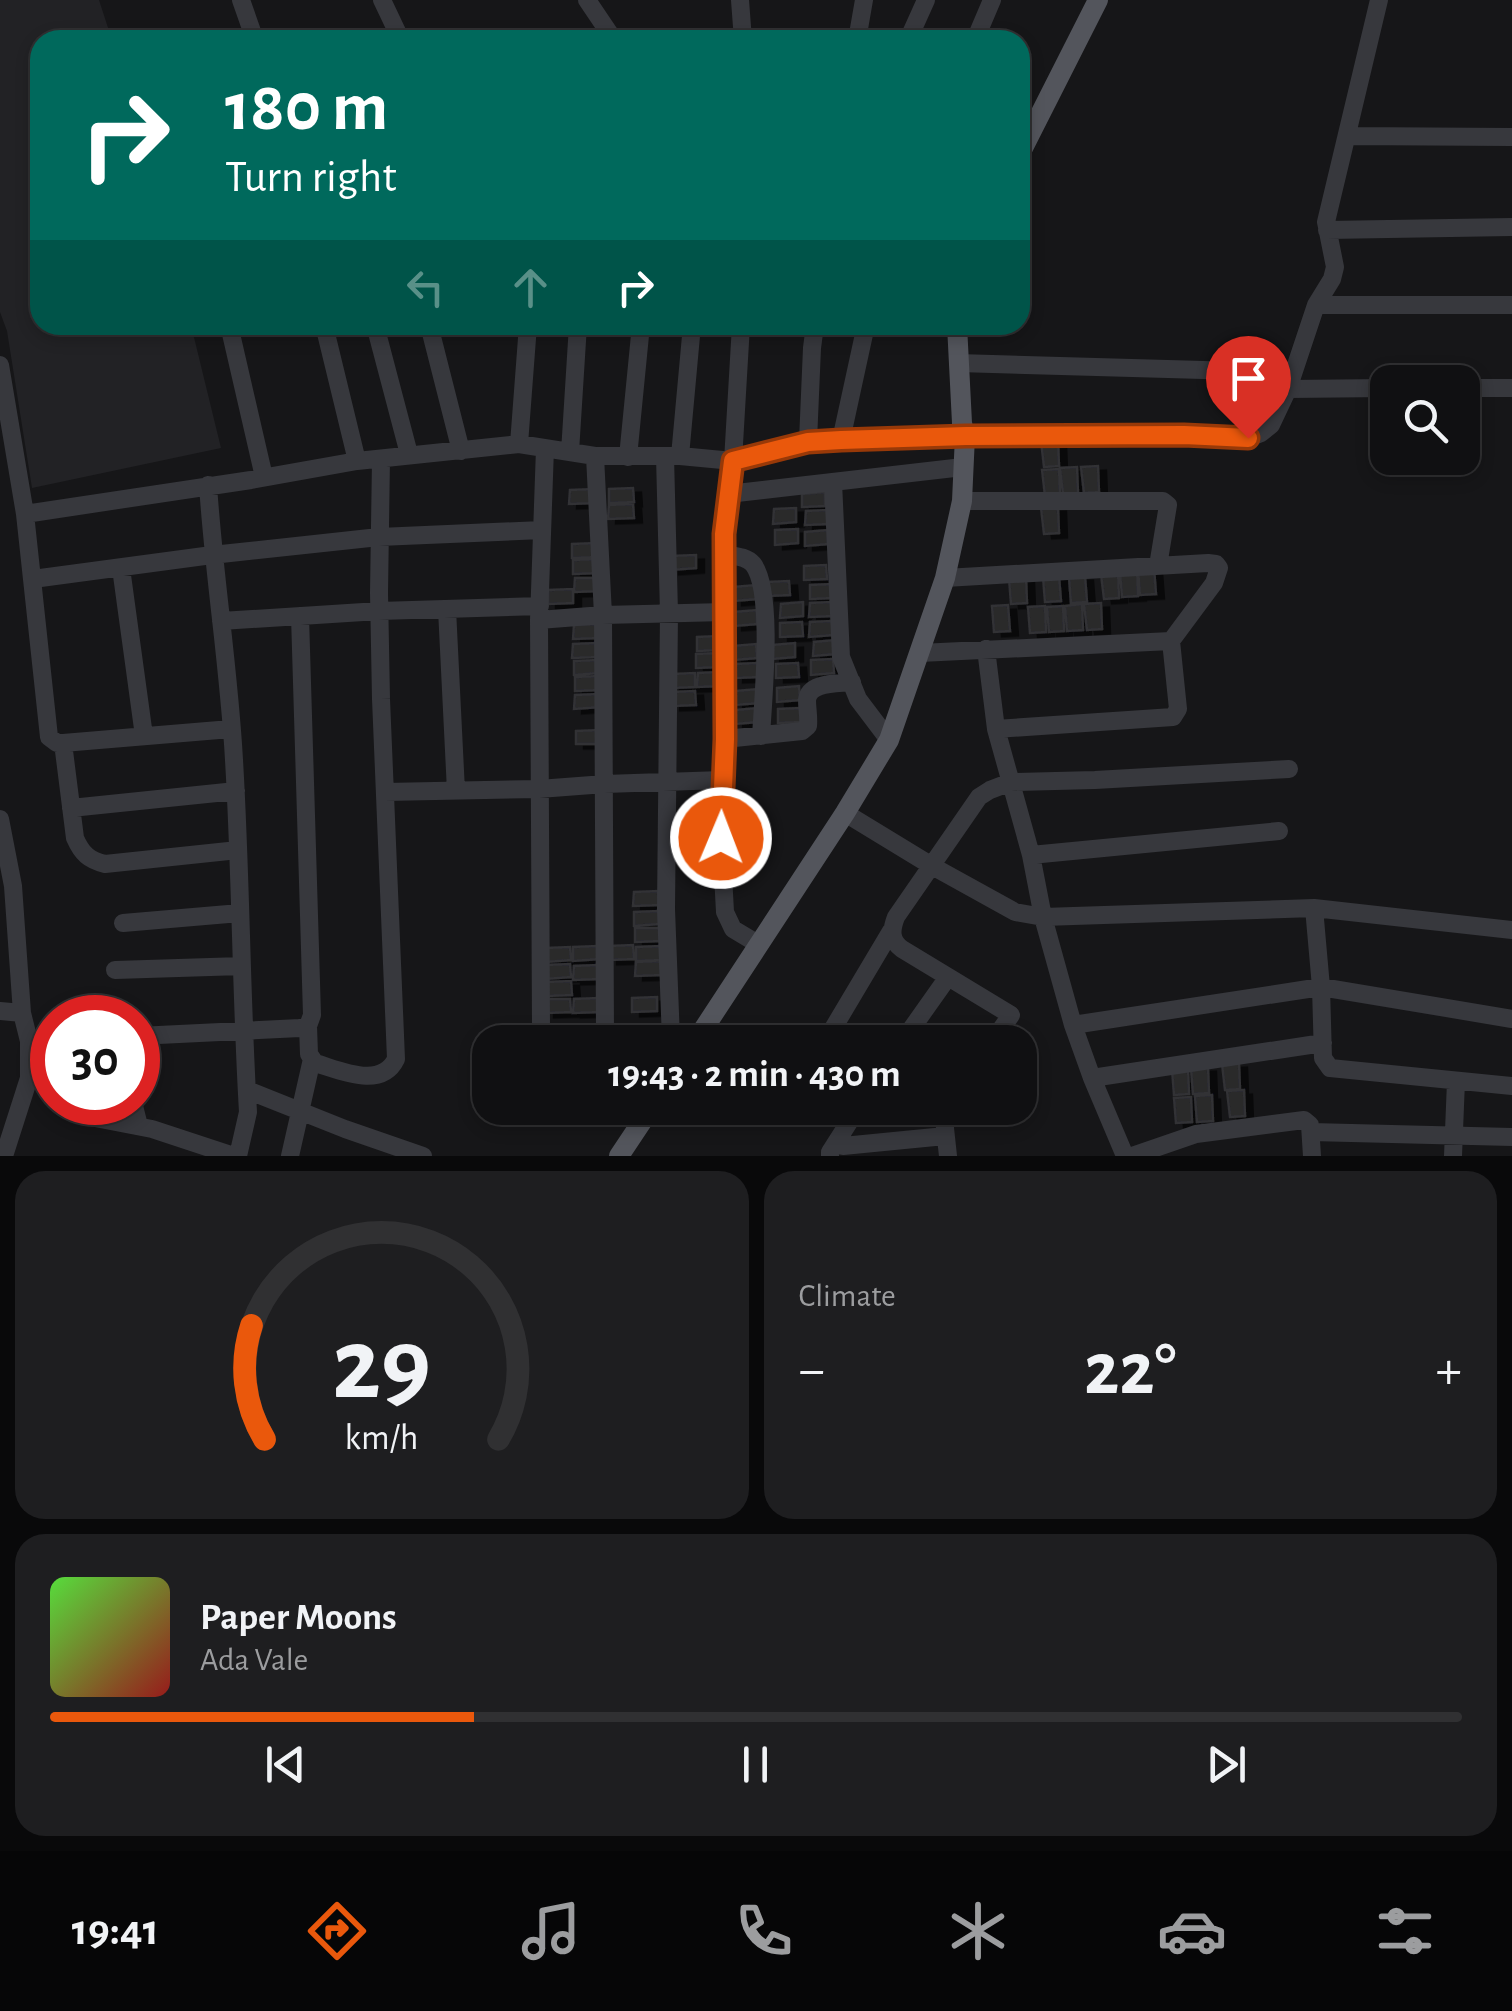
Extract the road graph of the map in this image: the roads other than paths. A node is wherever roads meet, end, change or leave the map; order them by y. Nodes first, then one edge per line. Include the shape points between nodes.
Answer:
1 (241, 0) edge
2 (382, 0) edge
3 (587, 0) edge
4 (740, 0) edge
5 (864, 0) edge
6 (926, 0) edge
7 (992, 0) edge
8 (1098, 0) edge
9 (1379, 0) edge
10 (251, 30) edge
11 (394, 30) edge
12 (607, 30) edge
13 (743, 30) edge
14 (859, 30) edge
15 (912, 30) edge
16 (979, 30) edge
17 (1030, 134) edge
18 (1347, 136) junction
19 (1512, 137) edge
20 (1512, 227) edge
21 (1327, 230) junction
22 (1316, 304) junction
23 (1512, 306) edge
24 (230, 335) edge
25 (326, 335) edge
26 (378, 335) edge
27 (432, 335) edge
28 (527, 335) edge
29 (577, 335) edge
30 (640, 335) edge
31 (691, 335) edge
32 (740, 335) edge
33 (814, 335) edge
34 (864, 335) edge
35 (957, 335) edge
36 (958, 363) junction
37 (0, 365) edge
38 (1370, 388) edge
39 (1480, 388) edge
40 (1512, 388) edge
41 (1288, 389) junction
42 (966, 436) junction
43 (841, 440) junction
44 (808, 442) junction
45 (519, 444) junction
46 (545, 448) junction
47 (461, 451) junction
48 (570, 452) junction
49 (409, 454) junction
50 (595, 456) junction
51 (673, 456) junction
52 (628, 457) junction
53 (381, 459) junction
54 (357, 460) junction
55 (733, 461) junction
56 (964, 468) junction
57 (264, 477) junction
58 (832, 482) junction
59 (208, 485) junction
60 (20, 487) junction
61 (0, 490) edge
62 (728, 494) junction
63 (962, 501) junction
64 (25, 514) junction
65 (542, 530) junction
66 (379, 538) junction
67 (212, 554) junction
68 (724, 554) junction
69 (1158, 566) junction
70 (121, 568) junction
71 (945, 578) junction
72 (34, 580) junction
73 (447, 609) junction
74 (379, 611) junction
75 (725, 612) junction
76 (539, 613) junction
77 (669, 613) junction
78 (603, 615) junction
79 (300, 616) junction
80 (221, 621) junction
81 (1171, 641) junction
82 (986, 650) junction
83 (920, 653) junction
84 (852, 682) junction
85 (232, 728) junction
86 (996, 729) junction
87 (144, 736) junction
88 (761, 736) junction
89 (725, 739) junction
90 (888, 740) junction
91 (64, 743) junction
92 (1288, 769) dead end
93 (722, 780) junction
94 (668, 781) junction
95 (1010, 782) junction
96 (606, 784) junction
97 (539, 789) junction
98 (236, 790) junction
99 (456, 791) junction
100 (386, 792) junction
101 (71, 808) junction
102 (845, 813) junction
103 (0, 819) edge
104 (1280, 831) dead end
105 (238, 850) junction
106 (1031, 854) junction
107 (932, 866) junction
108 (1314, 908) junction
109 (240, 913) junction
110 (1043, 917) junction
111 (123, 923) dead end
112 (1512, 930) edge
113 (891, 931) junction
114 (758, 944) junction
115 (242, 966) junction
116 (114, 970) dead end
117 (948, 977) junction
118 (1322, 988) junction
119 (0, 1011) edge
120 (22, 1014) junction
121 (1512, 1019) edge
122 (542, 1025) edge
123 (605, 1025) edge
124 (682, 1025) edge
125 (697, 1025) edge
126 (835, 1025) edge
127 (914, 1025) edge
128 (1005, 1025) edge
129 (1072, 1025) junction
130 (308, 1026) junction
131 (244, 1030) junction
132 (160, 1035) edge
133 (1323, 1043) junction
134 (312, 1059) junction
135 (1092, 1078) junction
136 (1456, 1081) junction
137 (1512, 1086) edge
138 (247, 1090) junction
139 (298, 1110) junction
140 (133, 1125) edge
141 (640, 1125) edge
142 (847, 1125) edge
143 (944, 1125) edge
144 (139, 1126) joint
145 (1311, 1132) junction
146 (1454, 1135) junction
147 (945, 1136) junction
148 (1512, 1137) edge
149 (372, 1148) edge
150 (836, 1151) edge
151 (1141, 1154) edge
152 (4, 1156) edge
153 (236, 1156) edge
154 (290, 1156) edge
155 (423, 1156) edge
156 (619, 1156) edge
157 (948, 1156) edge
158 (1312, 1156) edge
159 (1453, 1156) edge

1 - 10 street
2 - 11 street
3 - 12 street
4 - 13 street
5 - 14 street
6 - 15 street
7 - 16 street
8 - 17 main road
9 - 18 street
18 - 19 street
18 - 21 street
20 - 21 street
21 - 22 street via 1335,266
22 - 23 street
22 - 41 street
24 - 57 street
25 - 54 street
26 - 49 street
27 - 47 street
28 - 45 street
29 - 48 street
30 - 52 street
31 - 51 street
32 - 55 street
33 - 44 street
34 - 43 street
35 - 36 main road
36 - 41 street via 1239,370
36 - 42 main road
37 - 60 street
38 - 41 street
39 - 40 street
41 - 42 street via 1272,425 1248,438
42 - 43 street
42 - 56 main road
43 - 44 street
44 - 55 street
45 - 46 street
45 - 47 street
46 - 48 street
46 - 65 street
47 - 49 street
48 - 50 street
49 - 53 street
50 - 52 street
50 - 78 street
51 - 52 street
51 - 55 street
51 - 77 street
53 - 54 street
53 - 66 street
54 - 57 street
55 - 62 street
56 - 58 street
56 - 63 main road
57 - 59 street
58 - 62 street
58 - 84 street via 842,656
59 - 64 street
59 - 67 street
60 - 61 street
60 - 64 street
62 - 68 street
63 - 69 street via 1163,501 1168,506
63 - 71 main road
64 - 72 street
65 - 66 street
65 - 76 street
66 - 67 street
66 - 74 street
67 - 70 street
67 - 80 street
68 - 75 street
68 - 88 street via 748,559 762,587
69 - 71 street
69 - 81 street via 1219,568
70 - 72 street
70 - 87 street
71 - 83 main road
72 - 91 street via 49,738
73 - 74 street
73 - 76 street
73 - 99 street
74 - 79 street
74 - 100 street
75 - 77 street
75 - 89 street
76 - 78 street
76 - 97 street
77 - 78 street
77 - 94 street
78 - 96 street
79 - 80 street
79 - 130 street
80 - 85 street
81 - 82 street
81 - 86 street via 1178,709 1173,717
82 - 83 street
82 - 86 street
83 - 90 main road
84 - 88 street via 810,691 802,731
84 - 90 street
85 - 87 street
85 - 98 street
86 - 95 street
87 - 91 street
88 - 89 street
89 - 93 street
90 - 102 main road
91 - 101 street
92 - 95 street
93 - 94 street
93 - 114 street via 725,912 733,929
94 - 96 street
94 - 124 street via 666,909
95 - 106 street
95 - 107 street via 979,798
96 - 97 street
96 - 123 street
97 - 99 street
97 - 122 street
98 - 101 street
98 - 105 street
99 - 100 street
100 - 134 street via 396,1060 380,1076
101 - 105 street via 80,849 106,864
102 - 107 street
102 - 114 main road
103 - 120 street
104 - 106 street
105 - 109 street
106 - 110 street
107 - 110 street via 1015,912
107 - 113 street
108 - 110 street
108 - 112 street
108 - 118 street
109 - 111 street
109 - 115 street
110 - 129 street
113 - 117 street via 896,944
113 - 126 street
114 - 125 main road
115 - 116 street
115 - 131 street
117 - 127 street
117 - 128 street via 1012,1015
118 - 121 street
118 - 129 street
118 - 133 street
119 - 120 street
120 - 152 street via 28,1078
129 - 135 street
130 - 131 street
130 - 134 street
131 - 132 street
131 - 138 street
133 - 135 street
133 - 136 street via 1330,1068
134 - 139 street
135 - 151 street
136 - 137 street
136 - 146 street
138 - 139 street
138 - 153 street
139 - 149 street
139 - 154 street
140 - 144 street
141 - 156 main road
142 - 150 street via 830,1152
143 - 147 street
144 - 153 street
145 - 146 street
145 - 151 street via 1304,1120 1196,1134
145 - 158 street
146 - 148 street
146 - 159 street
147 - 150 street
147 - 157 street
149 - 155 street

